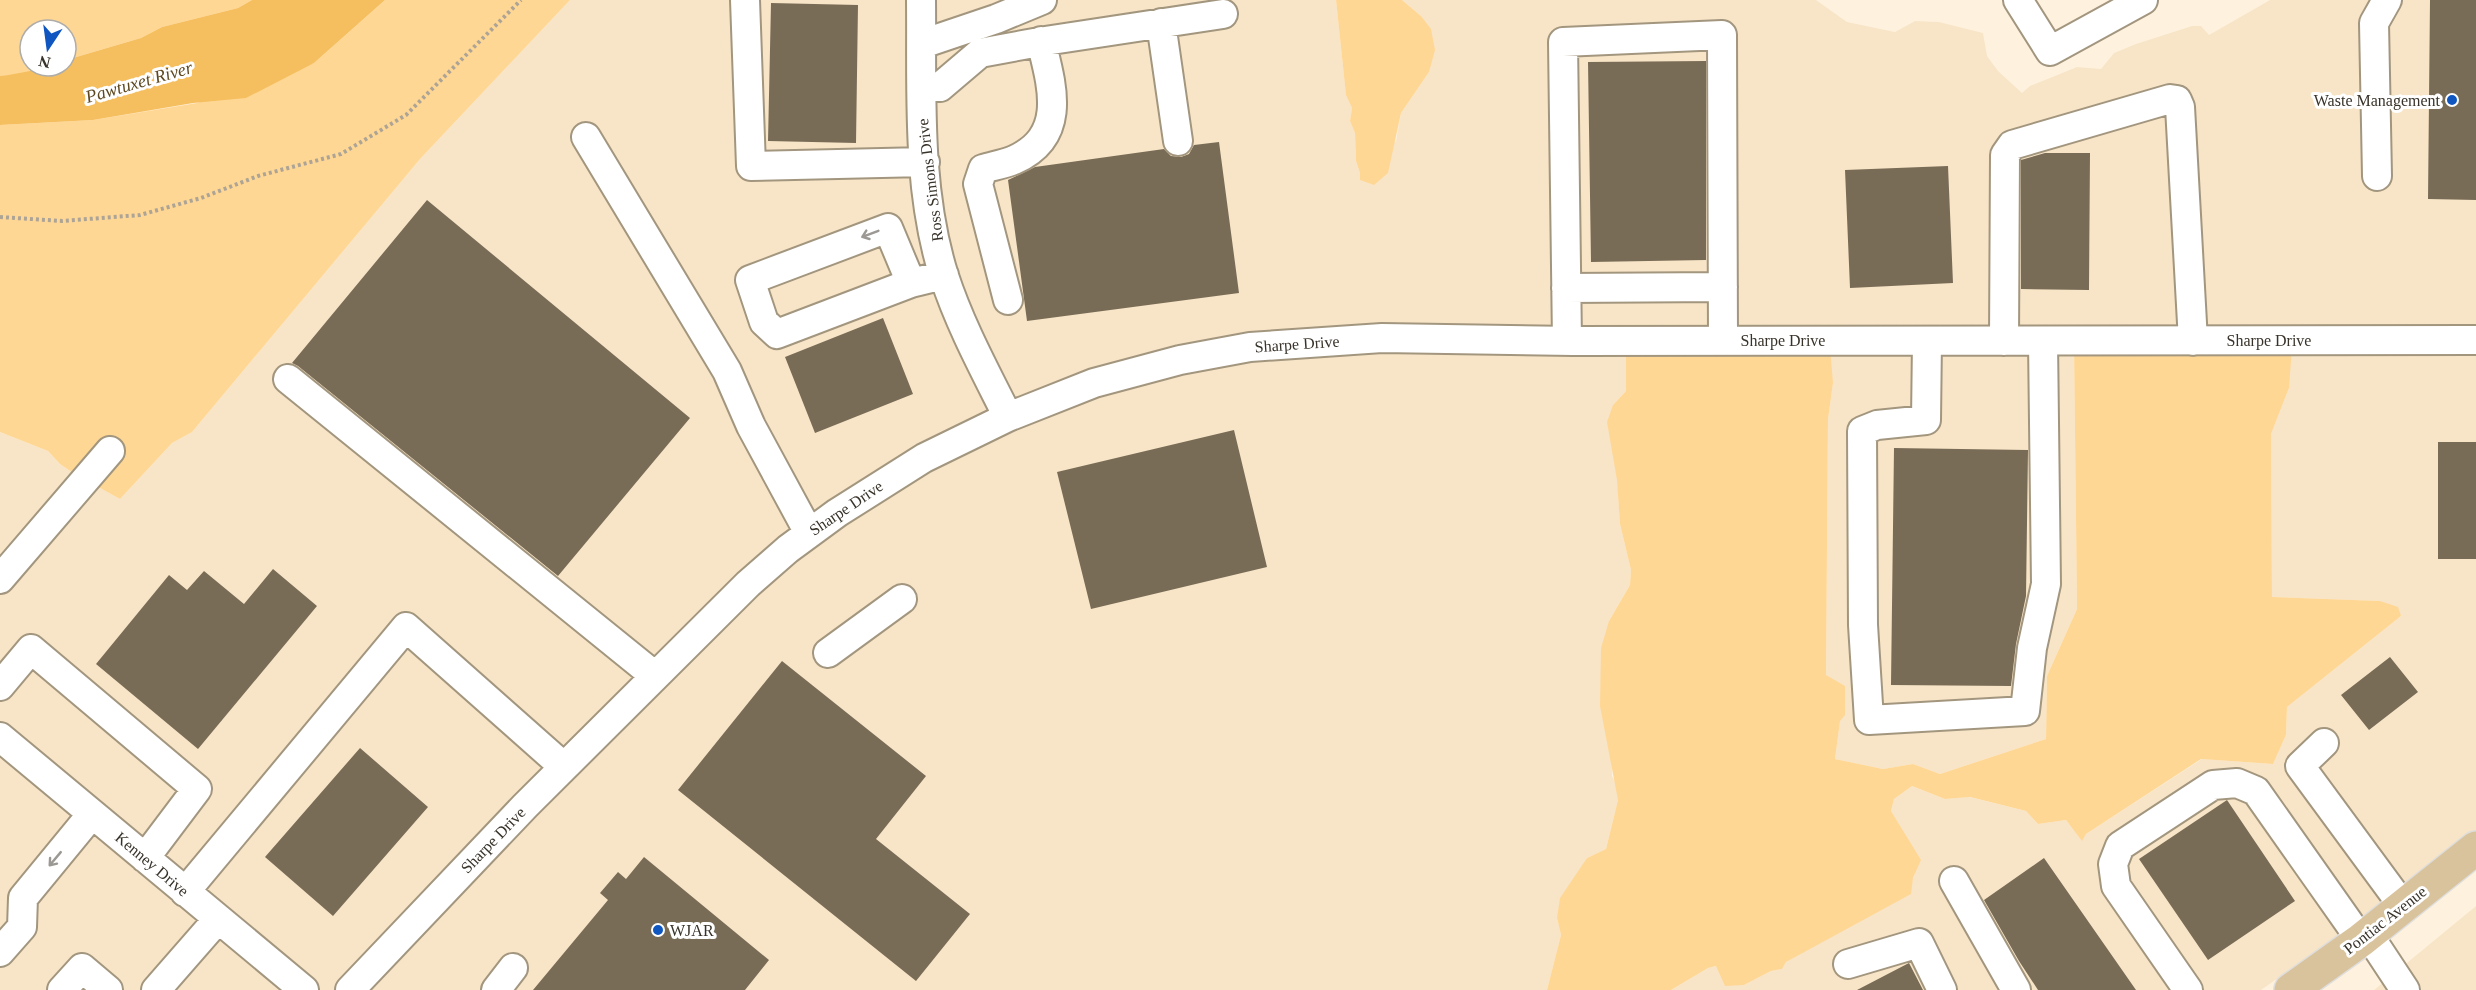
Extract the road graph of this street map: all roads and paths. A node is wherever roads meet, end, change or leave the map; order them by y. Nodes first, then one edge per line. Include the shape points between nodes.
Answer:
1 (521, 0) edge
2 (746, 0) edge
3 (921, 0) edge
4 (1042, 0) edge
5 (2018, 0) edge
6 (2143, 0) edge
7 (2387, 0) edge
8 (1223, 14) dead end
9 (1161, 23) junction
10 (1041, 41) junction
11 (921, 44) junction
12 (922, 87) junction
13 (586, 137) dead end
14 (1178, 141) dead end
15 (925, 162) junction
16 (2377, 176) dead end
17 (0, 217) edge
18 (944, 275) junction
19 (911, 283) junction
20 (1723, 287) junction
21 (1566, 288) junction
22 (1008, 300) dead end
23 (1722, 340) junction
24 (2476, 340) edge
25 (1567, 341) junction
26 (1927, 341) junction
27 (2004, 341) junction
28 (2043, 341) junction
29 (2193, 341) junction
30 (288, 379) dead end
31 (1008, 417) junction
32 (110, 451) dead end
33 (809, 533) junction
34 (4, 565) edge
35 (902, 599) dead end
36 (828, 653) dead end
37 (655, 676) junction
38 (0, 686) edge
39 (0, 737) edge
40 (2324, 743) dead end
41 (564, 767) junction
42 (92, 814) junction
43 (2476, 848) edge
44 (145, 858) junction
45 (1954, 881) dead end
46 (186, 892) junction
47 (2403, 906) junction
48 (218, 919) junction
49 (2365, 937) junction
50 (0, 952) edge
51 (1848, 964) dead end
52 (513, 968) dead end
53 (62, 990) edge
54 (108, 990) edge
55 (156, 990) edge
56 (304, 990) edge
57 (350, 990) edge
58 (496, 990) edge
59 (1942, 990) edge
60 (2016, 990) edge
61 (2188, 990) edge
62 (2291, 990) edge
63 (2405, 990) edge

1 - 17 path via 406,115 341,153 140,215 62,221
2 - 15 street via 750,166
3 - 11 street, Ross Simons Drive
4 - 11 street
5 - 6 street via 2050,51
7 - 16 street via 2374,23
8 - 9 street
9 - 10 street
9 - 14 street
10 - 12 street via 980,53 940,87
10 - 22 street via 1053,90 1051,122 1039,143 1015,159 983,169 978,184
11 - 12 street, Ross Simons Drive
12 - 15 street, Ross Simons Drive
13 - 33 street via 727,371 751,426
15 - 18 street, Ross Simons Drive via 933,229
18 - 19 street
18 - 31 street, Ross Simons Drive via 963,328
19 -> 19 street via 888,228 750,280 764,322 777,334
20 - 21 street
20 - 21 street via 1722,35 1563,42
20 - 23 street
21 - 25 street
23 - 25 street, Sharpe Drive
23 - 26 street, Sharpe Drive
24 - 29 street, Sharpe Drive
25 - 31 street, Sharpe Drive via 1382,338 1250,347 1137,370
26 - 27 street, Sharpe Drive
26 - 28 street via 1926,420 1877,425 1862,431 1863,625 1869,720 2025,711 2032,648 2046,584
27 - 28 street, Sharpe Drive
27 - 29 street via 2008,148 2170,99 2177,100 2180,107
28 - 29 street, Sharpe Drive
30 - 37 street
31 - 33 street, Sharpe Drive via 924,458
32 - 34 street
33 - 37 street, Sharpe Drive via 748,584
35 - 36 street
37 - 41 street, Sharpe Drive
38 - 44 street via 31,649 197,789
39 - 42 street, Kenney Drive
40 - 47 street via 2300,766
41 - 46 street via 406,627
41 - 57 street, Sharpe Drive
42 - 44 street, Kenney Drive
42 -> 50 street via 23,898 22,927
43 - 47 main road, Pontiac Avenue
44 - 46 street, Kenney Drive
45 - 60 street
46 - 48 street, Kenney Drive
47 - 49 main road, Pontiac Avenue
48 - 55 street
48 - 56 street, Kenney Drive
49 - 61 street via 2256,790 2237,783 2213,785 2120,846 2112,864 2116,886
49 - 62 main road, Pontiac Avenue
49 - 63 street
51 - 59 street via 1919,943
52 - 58 street
53 - 54 street via 82,968

